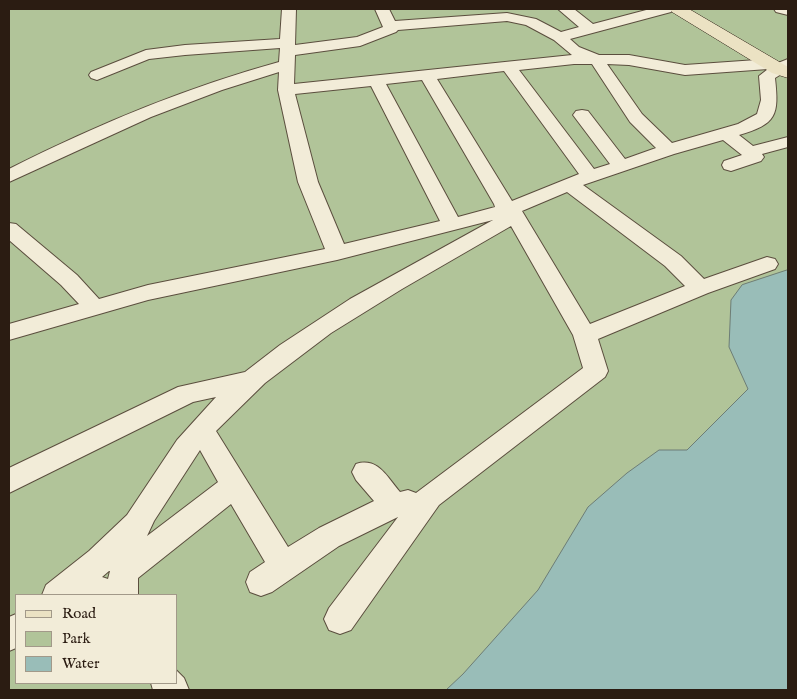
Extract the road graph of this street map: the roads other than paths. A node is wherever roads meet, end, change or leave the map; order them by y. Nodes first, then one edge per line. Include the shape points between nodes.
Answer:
1 (289, 9) edge
2 (382, 9) edge
3 (493, 9) edge
4 (565, 9) edge
5 (666, 9) edge
6 (678, 9) edge
7 (781, 9) edge
8 (788, 11) edge
9 (508, 17) junction
10 (390, 26) junction
11 (590, 28) junction
12 (559, 37) junction
13 (287, 53) junction
14 (596, 60) junction
15 (508, 66) junction
16 (781, 68) edge
17 (97, 75) dead end
18 (427, 75) junction
19 (376, 80) junction
20 (286, 90) junction
21 (582, 115) dead end
22 (726, 133) junction
23 (788, 142) edge
24 (668, 150) junction
25 (750, 152) junction
26 (731, 165) dead end
27 (621, 166) junction
28 (9, 176) edge
29 (590, 177) junction
30 (569, 184) junction
31 (508, 210) junction
32 (452, 225) junction
33 (9, 229) edge
34 (337, 253) junction
35 (767, 264) dead end
36 (700, 288) junction
37 (94, 307) junction
38 (9, 332) edge
39 (585, 336) junction
40 (254, 379) junction
41 (202, 431) junction
42 (366, 472) dead end
43 (9, 481) edge
44 (234, 484) junction
45 (429, 497) junction
46 (394, 505) junction
47 (137, 523) junction
48 (119, 587) edge
49 (60, 593) edge
50 (340, 619) dead end

1 - 13 street
2 - 10 street
3 - 9 street
4 - 11 street
5 - 11 street
6 - 16 main road
7 - 8 street
9 - 10 street
9 - 12 street via 531,22
10 - 13 street via 360,41
11 - 12 street
12 - 14 street via 574,50
13 - 17 street via 185,50 146,56
13 - 20 street
13 - 28 street via 214,87 81,140
14 - 15 street
14 - 16 street via 629,60 685,70
14 - 24 street via 636,118
15 - 18 street
15 - 29 street
16 - 22 street via 768,76 769,100 765,116 744,128
18 - 19 street
18 - 31 street
19 - 20 street
19 - 32 street
20 - 34 street via 308,182
21 - 27 street
22 - 24 street
22 - 25 street
23 - 25 street
24 - 27 street
25 - 26 street via 755,157
27 - 29 street
29 - 30 street
30 - 31 street
30 - 36 street via 673,261
31 - 32 street
31 - 39 street
31 - 40 street via 503,223 318,331
32 - 34 street
33 - 37 street via 69,280
34 - 37 street
35 - 36 street
36 - 39 street
37 - 38 street
39 - 45 street via 596,371
40 - 41 street via 224,404
40 - 43 street via 187,394
41 - 44 street
41 - 47 street via 172,466
42 - 46 street
44 - 46 street via 273,574 329,537
44 - 48 street
45 - 46 street
45 - 50 street
47 - 48 street
47 - 49 street via 99,561
48 - 49 street via 104,591 89,587

